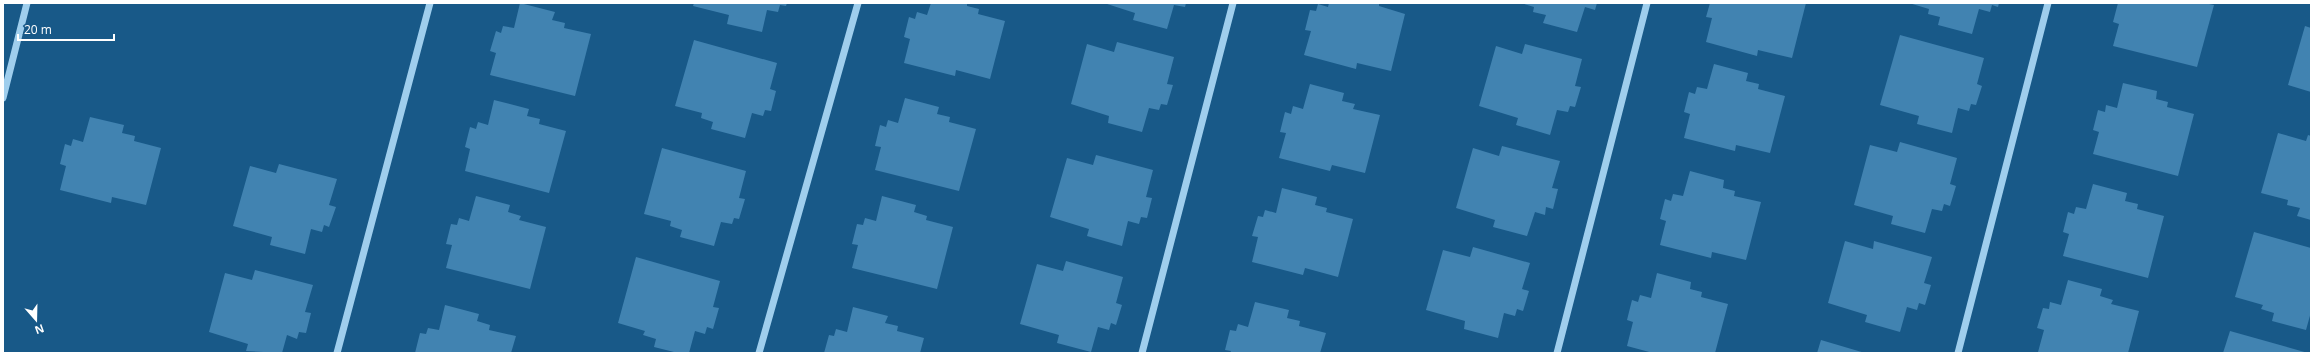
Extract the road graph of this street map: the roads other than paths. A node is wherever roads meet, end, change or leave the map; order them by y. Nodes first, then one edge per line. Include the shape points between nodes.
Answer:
1 (27, 3) edge
2 (430, 3) edge
3 (858, 3) edge
4 (1233, 3) edge
5 (1647, 3) edge
6 (2048, 3) edge
7 (3, 98) edge
8 (337, 353) edge
9 (759, 353) edge
10 (1142, 353) edge
11 (1557, 353) edge
12 (1958, 353) edge

1 - 7 street
2 - 8 street
3 - 9 street
4 - 10 street
5 - 11 street
6 - 12 street

